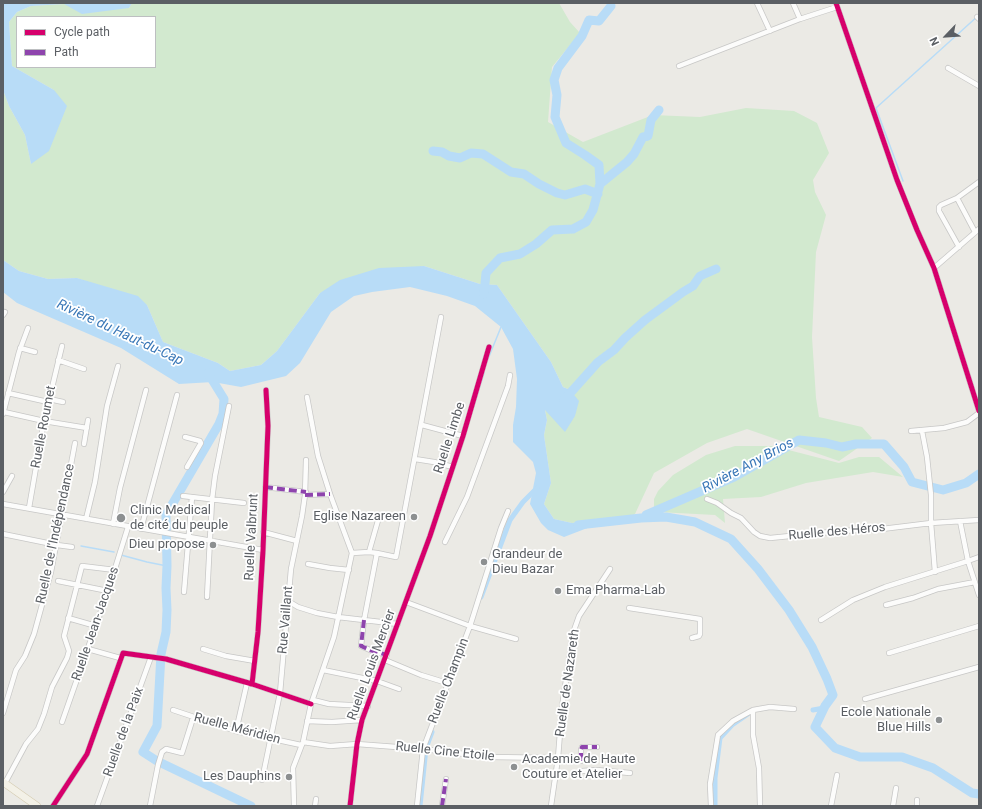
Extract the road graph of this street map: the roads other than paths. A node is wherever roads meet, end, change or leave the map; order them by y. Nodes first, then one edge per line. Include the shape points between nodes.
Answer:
1 (758, 3) edge
2 (792, 3) edge
3 (837, 5) edge
4 (800, 19) junction
5 (770, 30) junction
6 (679, 66) dead end
7 (948, 68) dead end
8 (979, 86) edge
9 (979, 182) edge
10 (957, 198) junction
11 (977, 230) edge
12 (959, 247) junction
13 (934, 268) junction
14 (442, 316) dead end
15 (28, 328) dead end
16 (62, 346) dead end
17 (489, 347) dead end
18 (20, 348) junction
19 (35, 352) dead end
20 (58, 360) junction
21 (118, 366) dead end
22 (84, 369) dead end
23 (510, 376) dead end
24 (146, 390) dead end
25 (266, 390) dead end
26 (8, 393) junction
27 (177, 395) dead end
28 (307, 397) dead end
29 (49, 400) junction
30 (64, 402) dead end
31 (229, 406) dead end
32 (979, 412) edge
33 (3, 413) edge
34 (88, 420) dead end
35 (44, 421) junction
36 (422, 425) junction
37 (87, 428) junction
38 (911, 431) dead end
39 (922, 431) junction
40 (463, 436) junction
41 (185, 437) dead end
42 (75, 443) dead end
43 (84, 444) dead end
44 (415, 459) junction
45 (306, 460) dead end
46 (187, 467) dead end
47 (453, 467) junction
48 (12, 476) dead end
49 (265, 487) junction
50 (3, 492) edge
51 (305, 493) junction
52 (330, 494) junction
53 (183, 496) dead end
54 (192, 497) junction
55 (707, 499) dead end
56 (212, 500) junction
57 (244, 503) dead end
58 (3, 504) edge
59 (29, 508) junction
60 (508, 511) dead end
61 (61, 514) junction
62 (379, 517) dead end
63 (86, 519) junction
64 (979, 520) edge
65 (960, 521) junction
66 (931, 523) junction
67 (113, 524) junction
68 (128, 526) junction
69 (141, 529) junction
70 (263, 532) junction
71 (3, 534) edge
72 (430, 536) joint
73 (187, 537) junction
74 (210, 541) junction
75 (297, 541) junction
76 (445, 542) dead end
77 (57, 545) junction
78 (72, 547) dead end
79 (263, 550) junction
80 (370, 552) junction
81 (352, 553) junction
82 (377, 553) junction
83 (979, 557) edge
84 (968, 561) junction
85 (308, 564) dead end
86 (610, 569) dead end
87 (115, 570) junction
88 (349, 570) junction
89 (935, 572) junction
90 (976, 580) edge
91 (58, 581) dead end
92 (77, 584) junction
93 (108, 591) junction
94 (184, 592) dead end
95 (979, 595) edge
96 (207, 598) dead end
97 (288, 602) junction
98 (406, 602) junction
99 (886, 605) dead end
100 (629, 608) dead end
101 (338, 617) junction
102 (68, 618) junction
103 (364, 620) junction
104 (821, 620) dead end
105 (398, 624) junction
106 (96, 626) junction
107 (470, 626) junction
108 (979, 626) edge
109 (692, 638) dead end
110 (516, 639) dead end
111 (88, 649) junction
112 (203, 649) dead end
113 (889, 653) dead end
114 (387, 655) junction
115 (151, 657) junction
116 (120, 658) junction
117 (385, 660) junction
118 (255, 661) junction
119 (979, 667) edge
120 (323, 670) junction
121 (377, 681) junction
122 (447, 683) junction
123 (250, 684) junction
124 (399, 689) dead end
125 (280, 693) junction
126 (865, 699) dead end
127 (312, 702) junction
128 (368, 706) junction
129 (794, 709) dead end
130 (173, 710) dead end
131 (753, 710) junction
132 (3, 714) edge
133 (193, 718) junction
134 (362, 720) junction
135 (308, 721) junction
136 (62, 722) dead end
137 (236, 731) junction
138 (271, 738) junction
139 (302, 744) junction
140 (357, 744) junction
141 (597, 746) dead end
142 (423, 749) junction
143 (558, 758) junction
144 (581, 761) dead end
145 (582, 771) dead end
146 (630, 773) dead end
147 (837, 775) dead end
148 (446, 779) dead end
149 (262, 780) dead end
150 (4, 782) edge
151 (896, 788) dead end
152 (316, 799) dead end
153 (917, 800) dead end
154 (37, 806) edge
155 (53, 806) edge
156 (97, 806) edge
157 (150, 806) edge
158 (294, 806) edge
159 (315, 806) edge
160 (350, 806) edge
161 (416, 806) edge
162 (442, 806) edge
163 (551, 806) edge
164 (711, 806) edge
165 (760, 806) edge
166 (831, 806) edge
167 (893, 806) edge
168 (916, 806) edge

1 - 5 street
2 - 4 street
3 - 4 street
3 - 13 street via 898,180
4 - 5 street
5 - 6 street
7 - 8 street
9 - 10 street
10 - 11 street
10 - 12 street via 941,205 939,211
11 - 12 street
12 - 13 street
13 - 32 street
14 - 36 street
15 - 18 street
16 - 20 street, Ruelle Roumet
17 - 40 street, Ruelle Limbe
18 - 19 street
18 - 26 street
20 - 22 street
20 - 29 street, Ruelle Roumet
21 - 63 street via 107,406 95,482
23 - 76 street via 467,497
24 - 67 street
25 - 49 street, Ruelle Valbrunt via 268,426
26 - 29 street
26 - 33 street
27 - 69 street
28 - 52 street via 318,456
29 - 30 street
29 - 35 street, Ruelle Roumet
31 - 56 street
32 - 39 street via 967,422
33 - 35 street
34 - 37 street
35 - 37 street
35 - 59 street, Ruelle Roumet
36 - 40 street
36 - 44 street
37 - 43 street
38 - 39 street
39 - 66 street via 929,474
40 - 47 street, Ruelle Limbe
41 - 46 street via 201,443
42 - 61 street, Ruelle de l'Indépendance
44 - 47 street
44 - 82 street via 396,557
45 - 51 street, Rue Vaillant
47 - 72 street, Ruelle Limbe
48 - 50 street
49 - 51 street
49 - 70 street, Ruelle Valbrunt
51 - 52 street
51 - 75 street, Rue Vaillant
52 - 81 street
53 - 54 street
54 - 56 street
54 - 73 street
55 - 66 street, Ruelle des Héros via 741,518 754,532 764,538
56 - 57 street
56 - 74 street
58 - 59 street
59 - 61 street
60 - 107 street, Ruelle Champin
61 - 63 street
61 - 77 street, Ruelle de l'Indépendance
62 - 80 street
63 - 67 street
64 - 65 street, Ruelle des Héros
65 - 66 street, Ruelle des Héros
65 - 84 street
66 - 89 street
67 - 68 street
68 - 69 street
68 - 87 street, Ruelle Jean-Jacques
69 - 73 street
70 - 75 street
70 - 79 street, Ruelle Valbrunt
71 - 77 street
72 - 98 street, Ruelle Louis Mercier
73 - 74 street
73 - 94 street
74 - 79 street
74 - 96 street
75 - 97 street, Rue Vaillant
77 - 78 street
77 - 132 street, Ruelle de l'Indépendance via 34,634 16,670
79 - 118 street, Ruelle Valbrunt
80 - 81 street
80 - 82 street
81 - 88 street
82 - 103 street
83 - 84 street
84 - 89 street
84 - 90 street
85 - 88 street
86 - 143 street, Ruelle de Nazareth via 579,616 573,633 562,707
87 - 92 street via 82,566
87 - 93 street, Ruelle Jean-Jacques
88 - 101 street
89 - 104 street via 853,600
90 - 95 street
90 - 99 street
91 - 92 street
92 - 93 street
92 - 102 street
93 - 106 street, Ruelle Jean-Jacques
97 - 101 street
97 - 125 street, Rue Vaillant
98 - 105 street, Ruelle Louis Mercier
98 - 107 street
100 - 109 street via 700,619 700,634
101 - 103 street
101 - 120 street
102 - 106 street
102 - 150 street via 64,636 69,651 67,658 52,687 38,729 26,744
103 - 105 street
103 - 114 street via 361,646
105 - 114 street, Ruelle Louis Mercier
106 - 111 street, Ruelle Jean-Jacques
107 - 110 street
107 - 122 street, Ruelle Champin
108 - 113 street
111 - 116 street
111 - 136 street, Ruelle Jean-Jacques
112 - 118 street
114 - 117 street, Ruelle Louis Mercier
115 - 116 street via 125,652
115 - 123 street
115 - 156 street, Ruelle de la Paix
116 - 155 street via 87,754
117 - 121 street, Ruelle Louis Mercier
117 - 122 street
118 - 123 street, Ruelle Valbrunt
119 - 126 street
120 - 121 street
120 - 127 street
121 - 124 street
121 - 128 street, Ruelle Louis Mercier
122 - 142 street, Ruelle Champin
123 - 125 street
123 - 137 street, Ruelle Valbrunt
125 - 127 street
125 - 138 street, Rue Vaillant
127 - 128 street
127 - 135 street
128 - 134 street, Ruelle Louis Mercier
129 - 131 street via 770,707
130 - 133 street, Ruelle Méridien
131 - 164 street via 732,721 718,735 710,784
131 - 165 street
133 - 137 street, Ruelle Méridien
133 - 157 street via 182,753 166,749 163,751
134 - 135 street
134 - 140 street, Ruelle Louis Mercier
135 - 139 street
137 - 138 street, Ruelle Méridien
138 - 139 street, Ruelle Méridien
138 - 149 street, Rue Vaillant
139 - 140 street, Ruelle Méridien
139 - 158 street via 293,768
140 - 142 street, Ruelle Cine Etoile
140 - 160 street, Ruelle Louis Mercier
141 - 144 street via 582,748
142 - 143 street, Ruelle Cine Etoile via 490,757
142 - 161 street, Ruelle Champin
143 - 163 street, Ruelle de Nazareth
145 - 146 street
147 - 166 street
148 - 162 street
150 - 154 main road
151 - 167 street
152 - 159 street
153 - 168 street

